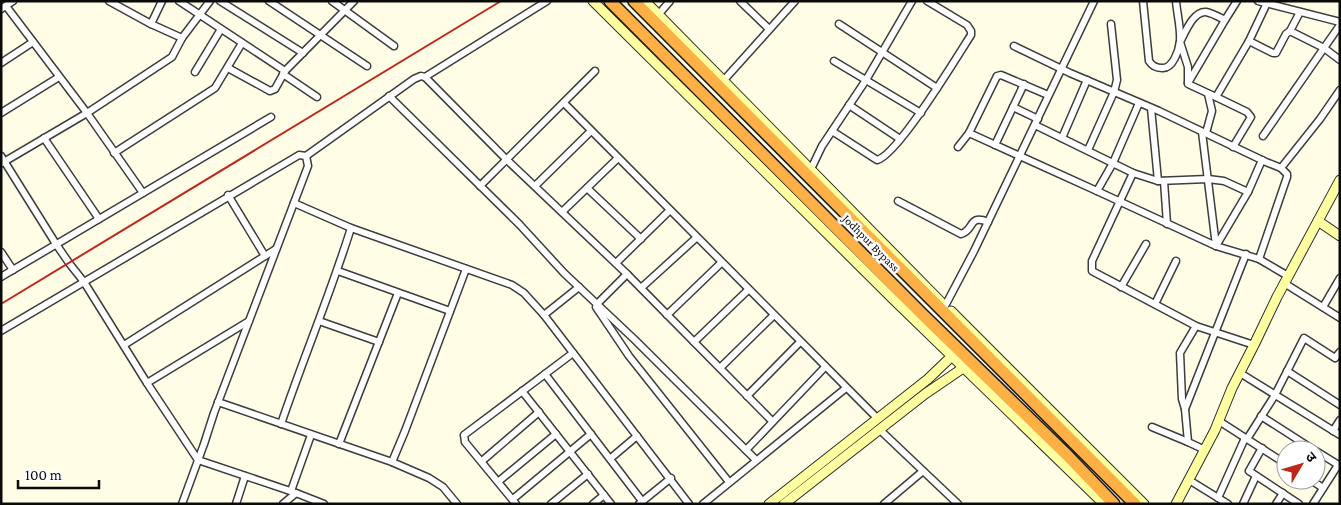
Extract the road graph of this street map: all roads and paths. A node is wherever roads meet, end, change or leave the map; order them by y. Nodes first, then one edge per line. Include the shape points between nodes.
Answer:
1 (12, 1) edge
2 (109, 1) edge
3 (162, 1) edge
4 (179, 1) edge
5 (210, 1) edge
6 (220, 1) edge
7 (269, 1) edge
8 (332, 1) edge
9 (354, 1) edge
10 (547, 1) edge
11 (593, 1) edge
12 (610, 1) edge
13 (634, 1) edge
14 (645, 1) edge
15 (670, 1) edge
16 (740, 1) edge
17 (795, 1) edge
18 (912, 1) edge
19 (1094, 1) edge
20 (1142, 1) edge
21 (1176, 1) edge
22 (1238, 1) edge
23 (1258, 1) edge
24 (931, 2) edge
25 (1267, 3) junction
26 (4, 7) edge
27 (346, 10) junction
28 (1300, 12) junction
29 (200, 15) junction
30 (658, 15) junction
31 (1225, 20) junction
32 (1340, 23) edge
33 (151, 24) junction
34 (839, 24) dead end
35 (1111, 24) dead end
36 (769, 29) junction
37 (221, 30) junction
38 (1290, 31) junction
39 (322, 34) junction
40 (182, 38) junction
41 (1248, 41) junction
42 (33, 42) junction
43 (1180, 42) junction
44 (242, 44) junction
45 (394, 46) dead end
46 (1014, 46) dead end
47 (1324, 48) junction
48 (882, 52) junction
49 (303, 53) junction
50 (1340, 60) edge
51 (834, 61) dead end
52 (1, 63) edge
53 (367, 66) dead end
54 (228, 68) junction
55 (1062, 69) junction
56 (595, 71) dead end
57 (195, 72) dead end
58 (284, 73) junction
59 (59, 77) junction
60 (425, 77) junction
61 (724, 80) junction
62 (866, 80) junction
63 (1087, 80) junction
64 (1024, 84) junction
65 (1188, 84) junction
66 (937, 88) junction
67 (1340, 90) edge
68 (1114, 92) junction
69 (1208, 94) junction
70 (1048, 95) junction
71 (317, 96) dead end
72 (389, 96) junction
73 (1216, 97) junction
74 (1139, 102) junction
75 (564, 104) junction
76 (849, 105) junction
77 (1013, 107) junction
78 (1151, 108) junction
79 (1, 113) edge
80 (86, 113) junction
81 (920, 113) junction
82 (271, 117) dead end
83 (1036, 122) junction
84 (591, 131) junction
85 (832, 131) junction
86 (1204, 132) junction
87 (969, 133) junction
88 (1263, 136) dead end
89 (44, 138) junction
90 (1062, 138) junction
91 (900, 139) junction
92 (995, 145) junction
93 (958, 147) dead end
94 (1234, 147) junction
95 (1088, 150) junction
96 (114, 153) junction
97 (306, 156) junction
98 (1020, 156) junction
99 (617, 159) junction
100 (2, 160) edge
101 (507, 160) junction
102 (1262, 160) junction
103 (1113, 163) junction
104 (1281, 168) junction
105 (811, 169) junction
106 (1133, 173) junction
107 (1208, 179) junction
108 (1340, 180) edge
109 (1161, 181) junction
110 (480, 186) junction
111 (535, 186) junction
112 (587, 188) junction
113 (1097, 191) junction
114 (1248, 192) junction
115 (143, 194) junction
116 (228, 195) junction
117 (898, 201) dead end
118 (294, 203) junction
119 (1120, 203) junction
120 (669, 211) junction
121 (562, 212) junction
122 (99, 219) junction
123 (1318, 220) junction
124 (988, 222) junction
125 (1166, 224) junction
126 (351, 228) junction
127 (1340, 231) edge
128 (1340, 236) edge
129 (696, 238) junction
130 (641, 239) junction
131 (56, 244) junction
132 (1146, 244) dead end
133 (1216, 246) junction
134 (276, 249) junction
135 (1, 252) edge
136 (1246, 254) junction
137 (265, 256) junction
138 (1259, 259) junction
139 (1176, 261) dead end
140 (616, 263) junction
141 (721, 263) junction
142 (466, 269) junction
143 (13, 270) junction
144 (338, 270) junction
145 (627, 274) junction
146 (1, 277) edge
147 (1340, 278) edge
148 (1286, 280) junction
149 (84, 282) junction
150 (579, 287) junction
151 (1121, 287) junction
152 (641, 288) junction
153 (748, 290) junction
154 (398, 292) junction
155 (588, 296) junction
156 (597, 304) junction
157 (1155, 304) junction
158 (945, 306) junction
159 (1323, 307) junction
160 (450, 311) junction
161 (544, 315) junction
162 (667, 315) junction
163 (774, 315) junction
164 (1340, 318) edge
165 (249, 321) junction
166 (319, 321) junction
167 (1196, 326) junction
168 (1, 331) edge
169 (1216, 333) junction
170 (379, 342) junction
171 (694, 342) junction
172 (800, 342) junction
173 (124, 345) junction
174 (1254, 345) junction
175 (1340, 352) edge
176 (573, 353) junction
177 (952, 356) junction
178 (1338, 360) edge
179 (825, 366) junction
180 (720, 368) junction
181 (964, 368) junction
182 (1287, 371) junction
183 (1240, 373) junction
184 (545, 374) junction
185 (147, 383) junction
186 (846, 388) junction
187 (522, 391) junction
188 (1275, 395) junction
189 (747, 396) junction
190 (218, 402) junction
191 (1340, 405) edge
192 (1185, 409) junction
193 (539, 412) junction
194 (1261, 416) junction
195 (878, 419) junction
196 (1340, 420) edge
197 (772, 421) junction
198 (1219, 421) junction
199 (281, 424) junction
200 (1152, 427) dead end
201 (880, 430) junction
202 (1333, 431) junction
203 (556, 434) junction
204 (592, 434) junction
205 (311, 435) junction
206 (1340, 435) edge
207 (637, 436) junction
208 (1246, 438) junction
209 (1298, 440) edge
210 (1188, 442) junction
211 (339, 444) junction
212 (1262, 448) junction
213 (746, 450) junction
214 (1204, 450) junction
215 (571, 453) junction
216 (1276, 457) edge
217 (610, 458) junction
218 (1326, 458) edge
219 (198, 460) junction
220 (756, 460) junction
221 (482, 461) junction
222 (392, 462) junction
223 (1339, 466) edge
224 (923, 471) junction
225 (588, 474) junction
226 (245, 476) junction
227 (1256, 476) junction
228 (670, 478) junction
229 (1188, 480) junction
230 (499, 481) junction
231 (730, 482) junction
232 (1326, 485) edge
233 (1323, 490) edge
234 (294, 492) junction
235 (1283, 493) junction
236 (604, 494) junction
237 (1218, 498) junction
238 (514, 501) edge
239 (640, 502) edge
240 (182, 504) edge
241 (236, 504) edge
242 (282, 504) edge
243 (324, 504) edge
244 (457, 504) edge
245 (551, 504) edge
246 (592, 504) edge
247 (611, 504) edge
248 (689, 504) edge
249 (703, 504) edge
250 (769, 504) edge
251 (784, 504) edge
252 (884, 504) edge
253 (958, 504) edge
254 (1104, 504) edge
255 (1114, 504) edge
256 (1135, 504) edge
257 (1144, 504) edge
258 (1176, 504) edge
259 (1228, 504) edge
260 (1243, 504) edge
261 (1276, 504) edge
262 (1299, 504) edge
263 (1313, 504) edge

1 - 26 street
2 - 33 street
3 - 33 street
4 - 29 street
5 - 29 street
6 - 49 street
7 - 39 street
8 - 27 street
9 - 27 street
10 - 60 street
11 - 177 street
12 - 255 highway, Jodhpur Bypass
13 - 256 highway
14 - 30 street
15 - 30 street
16 - 36 street
17 - 36 street
18 - 48 street
19 - 55 street
20 - 43 street via 1151,64 1160,69 1169,67
21 - 43 street
22 - 31 street
23 - 25 street
24 - 66 street via 967,25 971,31
25 - 28 street
25 - 41 street
26 - 42 street
27 - 39 street
27 - 45 street
28 - 32 street
28 - 38 street
29 - 37 street
29 - 40 street
30 - 61 street
31 - 43 street via 1205,12 1199,14
31 - 65 street
32 - 47 street
33 - 40 street
34 - 48 street
35 - 68 street via 1117,71
36 - 61 street
37 - 44 street
37 - 57 street
38 - 41 street via 1273,53
38 - 47 street
39 - 49 street
39 - 53 street
40 - 80 street via 172,57
41 - 73 street
42 - 52 street
42 - 59 street
43 - 65 street via 1188,67
44 - 54 street
44 - 58 street
46 - 55 street
47 - 50 street
47 - 88 street
48 - 62 street
48 - 66 street
49 - 58 street
51 - 62 street
54 - 58 street via 270,91
54 - 96 street via 215,88
55 - 63 street
55 - 70 street
56 - 75 street
58 - 71 street
59 - 79 street
59 - 80 street
60 - 72 street via 414,78
60 - 101 street
61 - 105 street
62 - 76 street
62 - 81 street
63 - 68 street
63 - 90 street
64 - 70 street
64 - 77 street
64 - 87 street via 997,76
65 - 69 street
66 - 81 street
67 - 104 street
68 - 74 street
68 - 95 street
69 - 73 street
69 - 86 street via 1212,111
70 - 83 street
72 - 97 street
72 - 110 street
73 - 94 street via 1248,112 1251,117
74 - 78 street
74 - 103 street
75 - 84 street
75 - 101 street
76 - 85 street
76 - 91 street
77 - 83 street
77 - 92 street
78 - 86 street
78 - 109 street
80 - 89 street
80 - 96 street
81 - 91 street
82 - 115 street
83 - 90 street
83 - 98 street
84 - 99 street
84 - 111 street
85 - 91 street via 877,160 886,156
85 - 105 street
86 - 94 street
86 - 107 street
87 - 92 street
87 - 93 street
89 - 100 street
89 - 122 street
90 - 95 street
92 - 98 street
94 - 102 street
95 - 103 street
96 - 115 street
97 - 116 street via 299,155
97 - 118 street via 308,166
98 - 113 street
98 - 124 street
99 - 112 street
99 - 120 street
100 - 131 street
101 - 110 street
101 - 111 street
102 - 104 street
102 - 114 street
103 - 106 street
103 - 113 street
104 - 138 street via 1287,178
105 - 158 street
106 - 109 street
106 - 119 street
107 - 109 street
107 - 114 street via 1224,181
107 - 133 street
108 - 123 street
109 - 125 street
110 - 150 street
111 - 121 street
112 - 121 street
112 - 130 street
113 - 119 street
114 - 133 street
115 - 122 street
116 - 137 street
116 - 149 street
117 - 124 street via 961,234 975,220
118 - 126 street
118 - 134 street
119 - 125 street
119 - 151 street via 1091,268
120 - 129 street
120 - 130 street
121 - 140 street
122 - 131 street
123 - 127 street
123 - 128 street
123 - 148 street
124 - 158 street
125 - 133 street
126 - 142 street
126 - 144 street
129 - 141 street
129 - 152 street
130 - 140 street
131 - 143 street
131 - 149 street
132 - 151 street
133 - 136 street
134 - 137 street
134 - 165 street
135 - 143 street
136 - 138 street
136 - 169 street
137 - 173 street
138 - 148 street
139 - 157 street
140 - 145 street
141 - 153 street
141 - 162 street
142 - 160 street
142 - 161 street via 512,285
143 - 146 street
144 - 154 street
144 - 166 street
145 - 152 street
145 - 156 street
147 - 159 street
148 - 159 street
148 - 174 street
149 - 168 street
149 - 173 street
150 - 155 street
150 - 161 street
151 - 157 street
152 - 162 street
153 - 163 street
153 - 171 street
154 - 160 street
154 - 170 street
155 - 156 street
155 - 231 street via 629,356
156 - 213 street
157 - 167 street
158 - 257 street
159 - 164 street
160 - 222 street
161 - 176 street
162 - 171 street
163 - 172 street
163 - 180 street
165 - 185 street
165 - 190 street
166 - 170 street
166 - 199 street
167 - 169 street
167 - 192 street via 1180,353
169 - 174 street
169 - 192 street
170 - 211 street
171 - 180 street
172 - 179 street
172 - 189 street
173 - 185 street
174 - 183 street
175 - 178 street
176 - 184 street
176 - 207 street
177 - 181 street
177 - 195 street via 928,380
178 - 182 street via 1304,338
179 - 186 street
179 - 197 street
180 - 189 street
181 - 201 street
181 - 254 street
182 - 188 street
182 - 191 street
183 - 188 street
183 - 198 street
184 - 187 street
184 - 204 street
185 - 219 street
186 - 195 street
186 - 220 street
187 - 193 street
187 - 221 street via 464,435 465,442
188 - 194 street
188 - 202 street
189 - 197 street
190 - 199 street
190 - 219 street
192 - 210 street
193 - 203 street
193 - 221 street
194 - 208 street
194 - 209 street
195 - 250 street
196 - 202 street
197 - 213 street
198 - 208 street
198 - 214 street
199 - 205 street
200 - 210 street
201 - 224 street
201 - 251 street
202 - 206 street
203 - 215 street
203 - 230 street
204 - 215 street
204 - 217 street
205 - 211 street
205 - 234 street
207 - 217 street
207 - 228 street
208 - 212 street
208 - 237 street
210 - 214 street
211 - 222 street
212 - 216 street
212 - 227 street via 1249,471
213 - 220 street
214 - 229 street
215 - 225 street
215 - 238 street
217 - 239 street
218 - 223 street
219 - 226 street
219 - 240 street
220 - 231 street
221 - 230 street
222 - 244 street via 438,483
223 - 232 street
224 - 252 street
224 - 253 street
225 - 236 street
225 - 245 street
226 - 234 street
226 - 241 street
227 - 235 street
227 - 260 street
228 - 239 street
228 - 248 street
229 - 237 street
229 - 258 street
230 - 238 street
231 - 249 street
233 - 263 street
234 - 242 street
234 - 243 street
235 - 261 street
235 - 262 street
236 - 246 street
236 - 247 street
237 - 259 street

